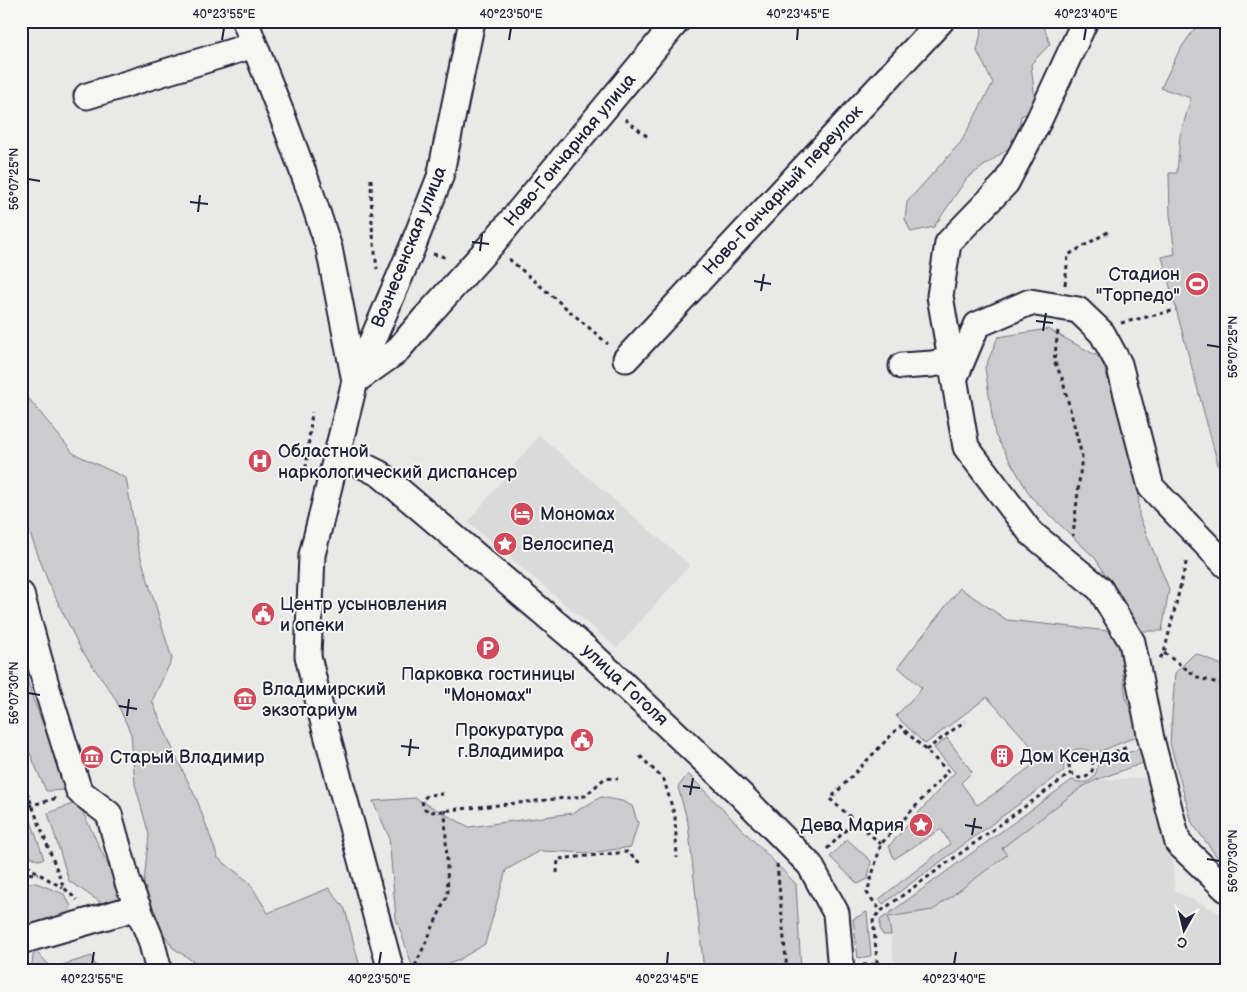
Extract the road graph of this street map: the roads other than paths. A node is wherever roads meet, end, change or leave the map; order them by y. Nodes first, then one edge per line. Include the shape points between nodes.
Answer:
1 (245, 21) edge
2 (472, 21) edge
3 (677, 21) edge
4 (941, 21) edge
5 (1084, 21) edge
6 (254, 45) junction
7 (87, 96) dead end
8 (626, 359) road end
9 (902, 366) dead end
10 (953, 369) junction
11 (355, 381) junction
12 (336, 455) junction
13 (1226, 565) edge
14 (21, 594) edge
15 (1226, 889) edge
16 (138, 907) junction
17 (21, 941) edge
18 (159, 971) edge
19 (391, 971) edge
20 (841, 971) edge

1 - 6 street
2 - 11 street, Вознесенская улица via 440,177
3 - 11 street, Ново-Гончарная улица via 492,244 396,352
4 - 8 street, Ново-Гончарный переулок
5 - 10 street via 1006,183 948,243 940,296
6 - 7 street
6 - 11 street via 290,135 329,248
9 - 10 street via 932,364
10 - 13 street via 977,325 1030,302 1064,296 1102,333 1119,364 1151,487
10 - 15 street via 966,447 999,508 1026,539 1070,564 1100,589 1132,642 1151,739 1178,843
11 - 12 street, Вознесенская улица
12 - 19 street, Вознесенская улица via 312,555 308,656
12 - 20 street, улица Гоголя via 380,474 586,649 773,827 810,865 836,913
14 - 16 street via 79,791 109,814
16 - 17 street
16 - 18 street

